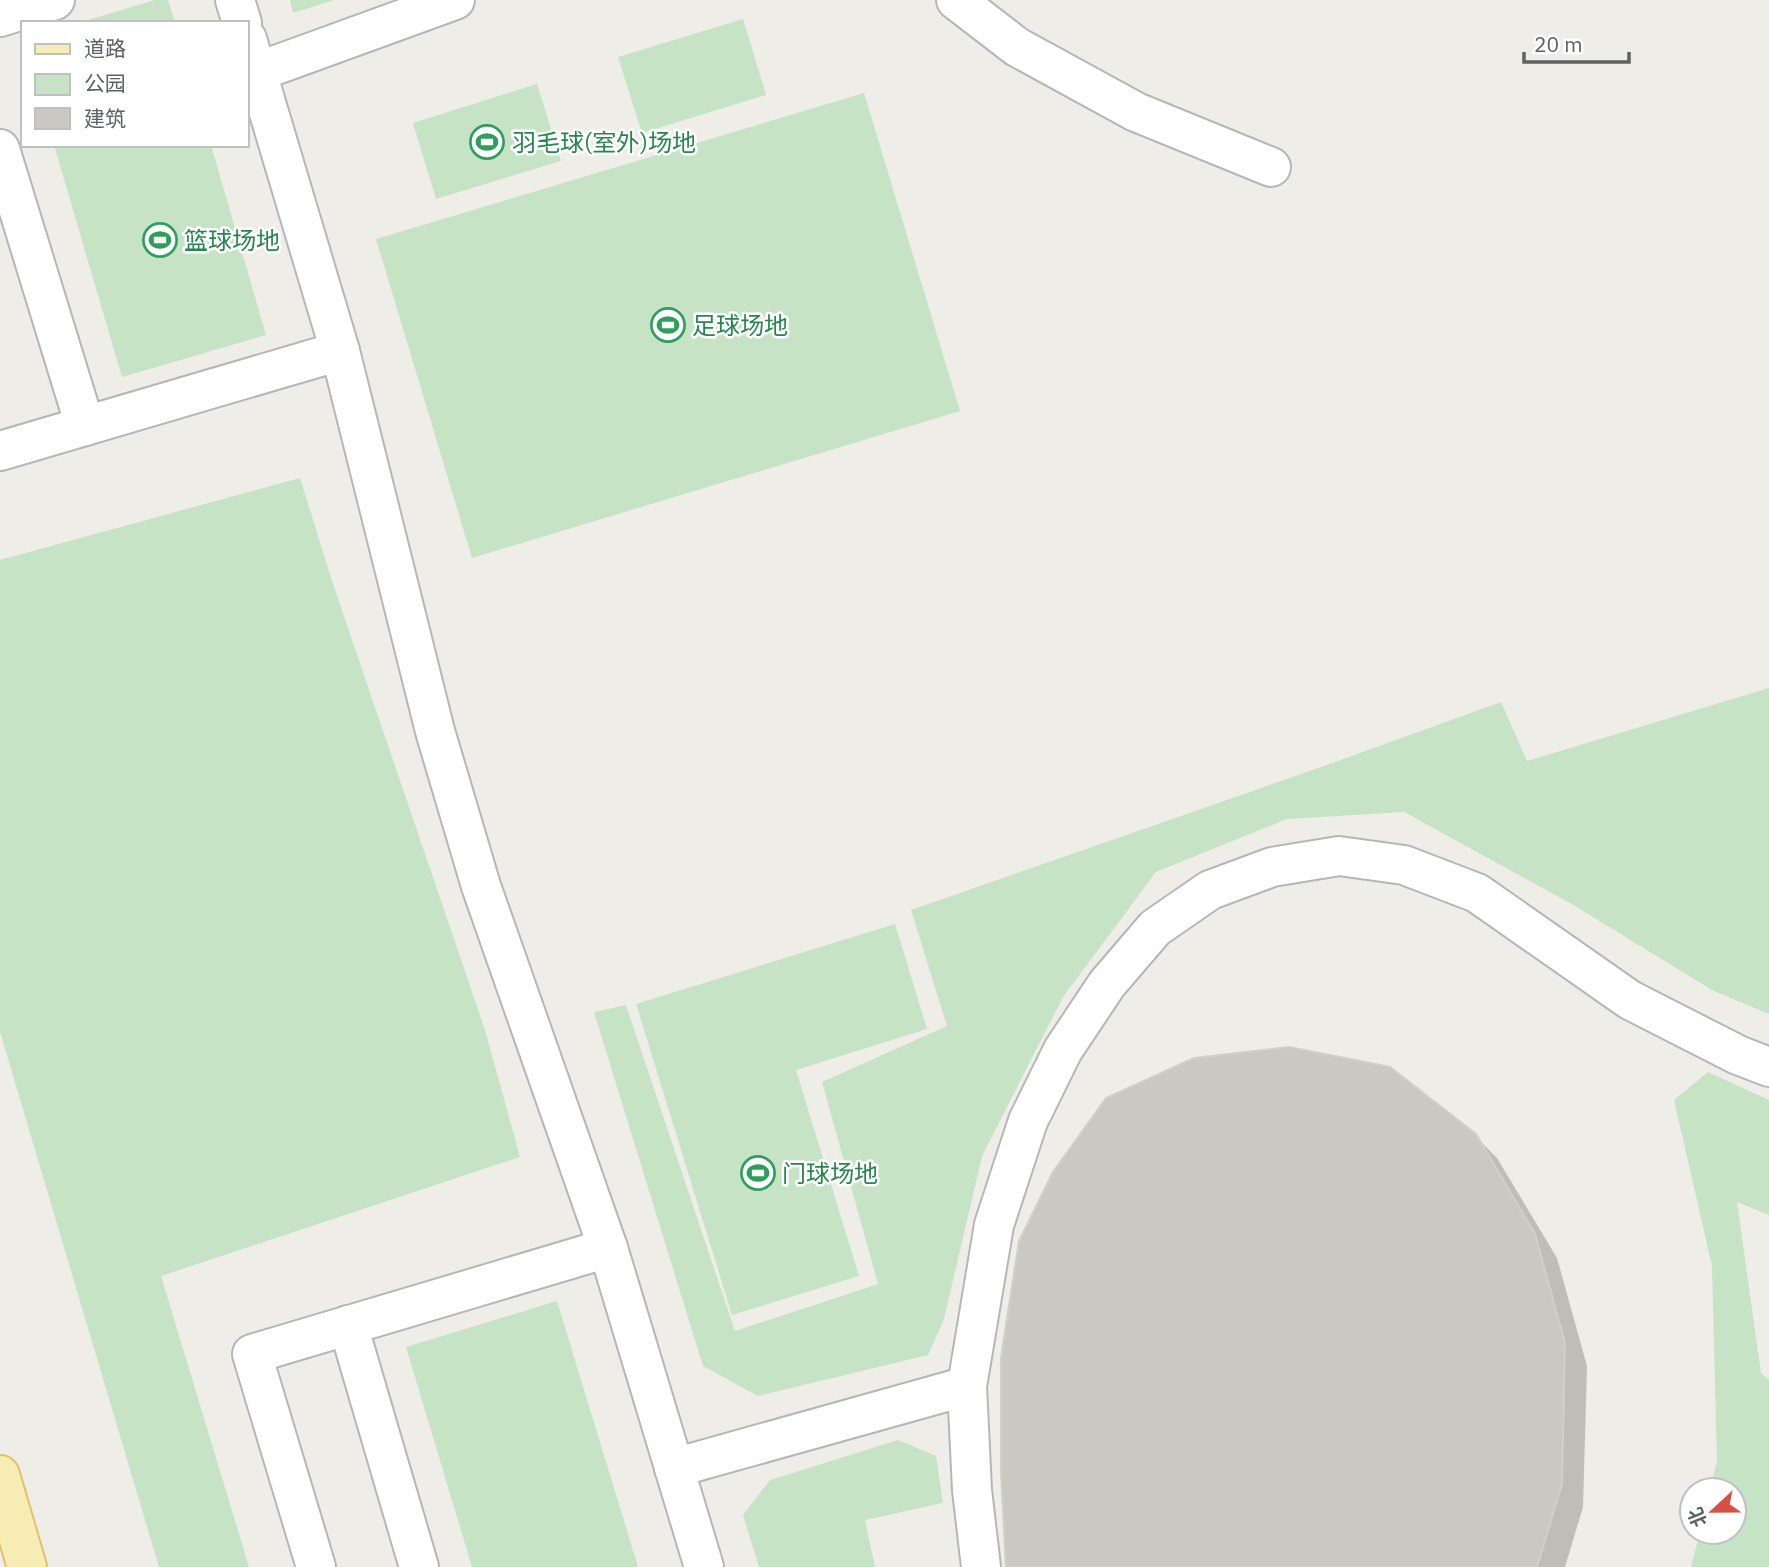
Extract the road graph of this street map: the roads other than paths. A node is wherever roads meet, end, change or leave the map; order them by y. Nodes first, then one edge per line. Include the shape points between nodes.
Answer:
1 (55, 0) edge
2 (235, 0) edge
3 (455, 0) edge
4 (956, 0) edge
5 (0, 17) edge
6 (241, 21) edge
7 (252, 55) edge
8 (0, 149) edge
9 (1271, 167) dead end
10 (340, 351) junction
11 (85, 426) junction
12 (0, 451) edge
13 (1769, 1067) edge
14 (608, 1248) junction
15 (348, 1325) junction
16 (967, 1385) junction
17 (674, 1468) junction
18 (0, 1475) edge
19 (27, 1567) edge
20 (316, 1567) edge
21 (419, 1567) edge
22 (704, 1567) edge
23 (981, 1567) edge

1 - 5 street
2 - 6 street
3 - 7 street
4 - 9 street via 1017,47 1136,112
7 - 10 street
8 - 11 street
10 - 11 street
10 - 14 street via 435,732 481,886
11 - 12 street
13 - 16 street via 1630,1000 1477,893 1404,865 1339,856 1272,867 1210,890 1155,928 1107,984 1045,1086 1028,1121 994,1224
14 - 15 street
14 - 17 street
15 - 20 street via 252,1354
15 - 21 street
16 - 17 street
16 - 23 street
17 - 22 street
18 - 19 main road

